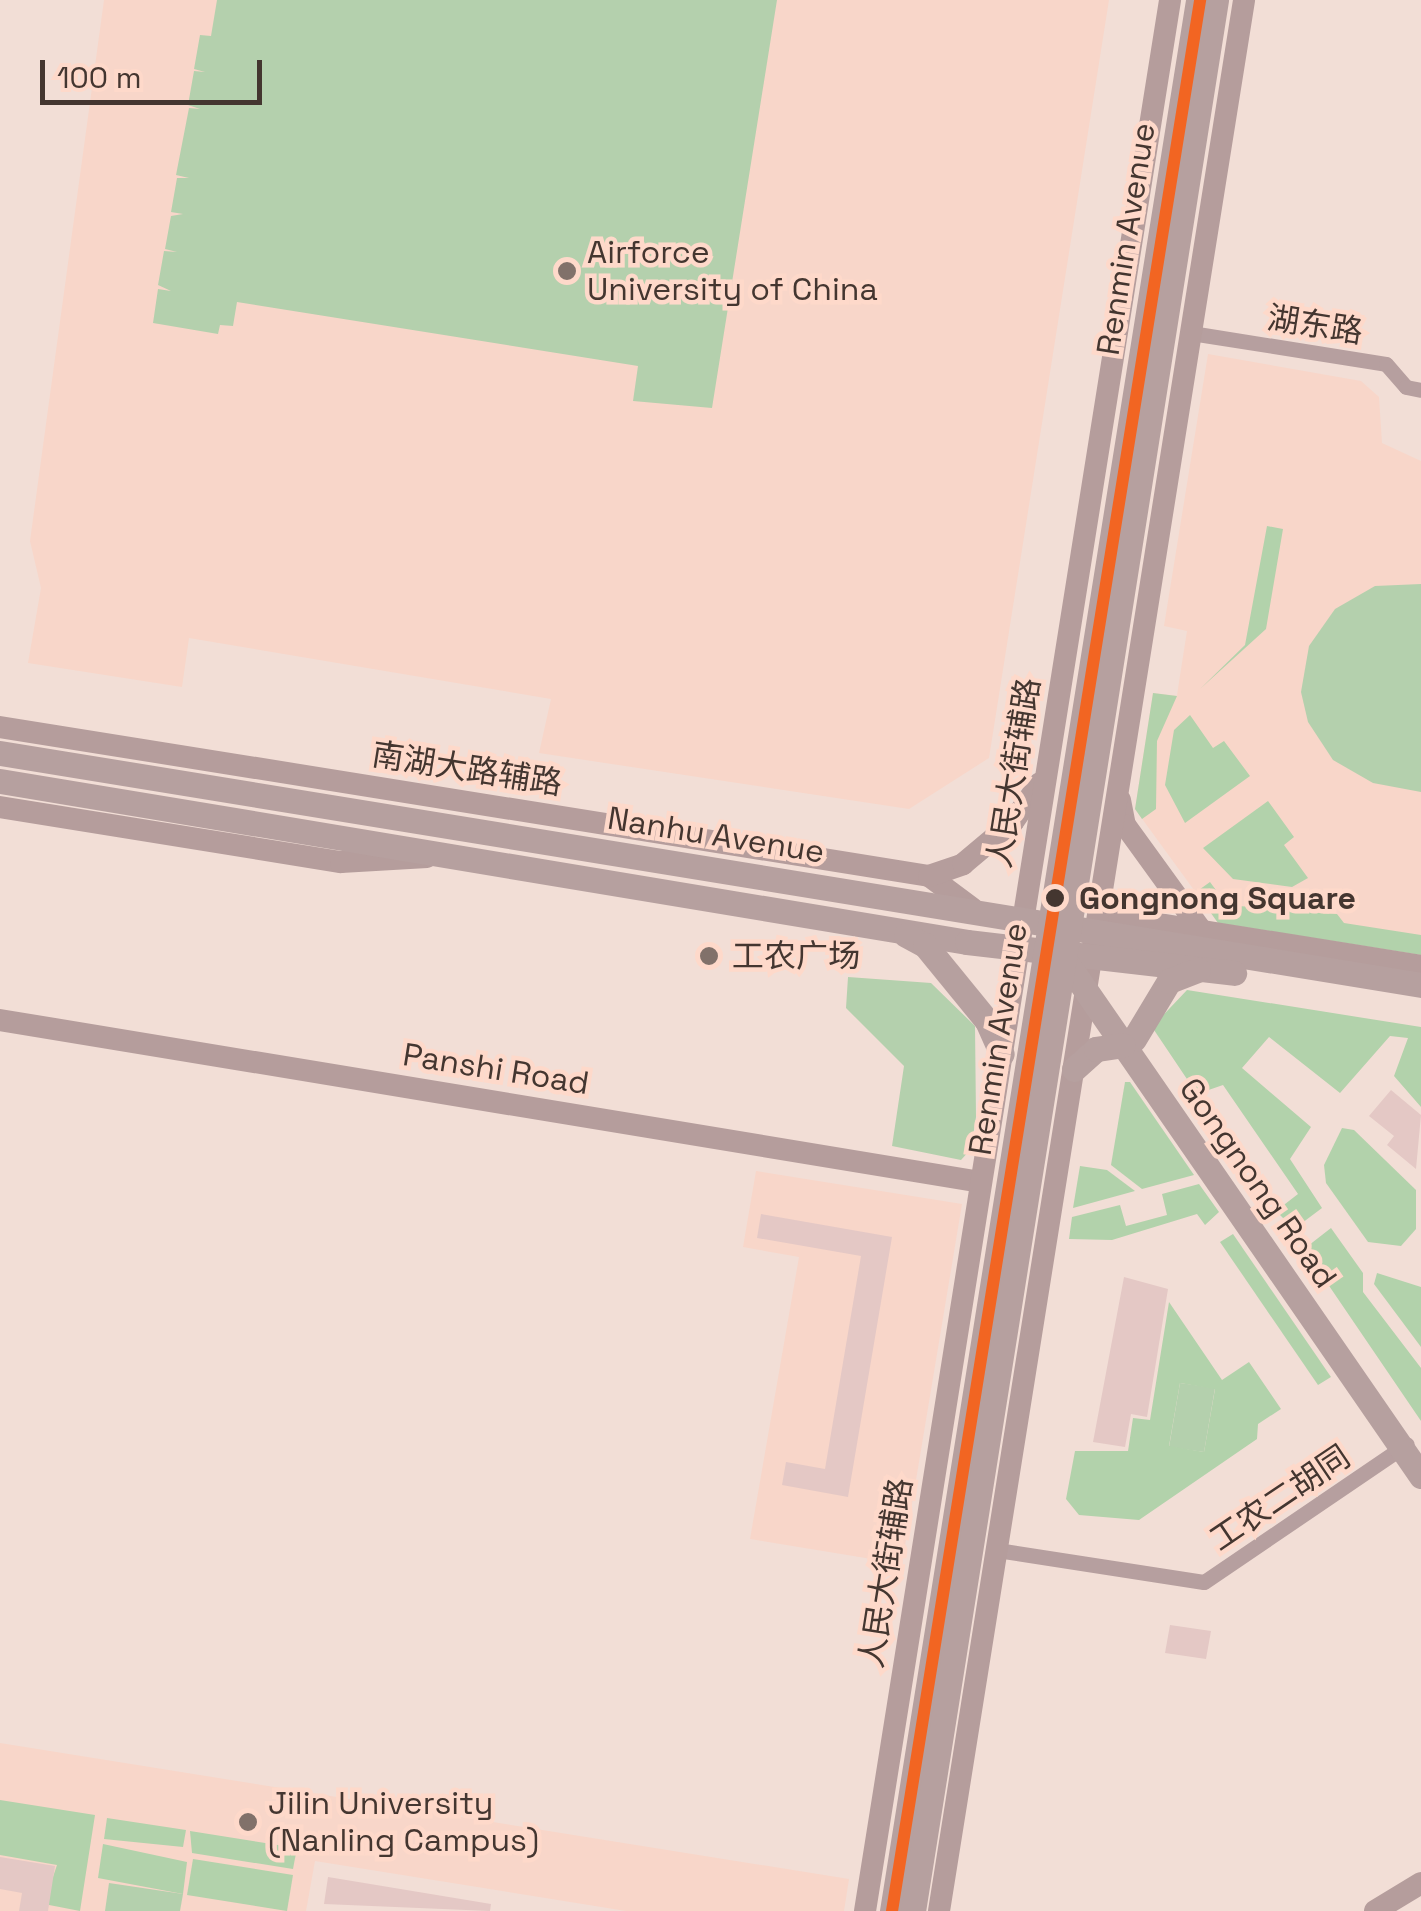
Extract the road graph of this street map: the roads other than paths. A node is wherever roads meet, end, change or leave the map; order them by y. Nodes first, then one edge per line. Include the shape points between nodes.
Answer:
1 (1170, 0) edge
2 (1198, 0) edge
3 (1216, 0) edge
4 (1244, 0) edge
5 (1191, 333) junction
6 (1421, 390) edge
7 (0, 726) edge
8 (0, 754) edge
9 (1048, 761) junction
10 (1120, 779) junction
11 (0, 780) edge
12 (0, 807) edge
13 (428, 856) junction
14 (930, 876) junction
15 (972, 908) junction
16 (1023, 918) junction
17 (1060, 924) junction
18 (1201, 930) junction
19 (897, 931) junction
20 (1018, 948) junction
21 (1075, 958) junction
22 (1421, 966) edge
23 (1206, 969) junction
24 (1421, 985) edge
25 (1421, 1003) edge
26 (0, 1020) edge
27 (1129, 1042) junction
28 (1002, 1054) junction
29 (1074, 1069) junction
30 (981, 1182) junction
31 (1411, 1449) edge
32 (1421, 1476) edge
33 (997, 1550) junction
34 (1421, 1883) edge
35 (865, 1911) edge
36 (892, 1911) edge
37 (913, 1911) edge
38 (939, 1911) edge
39 (1375, 1911) edge

1 - 9 main road, 人民大街辅路
2 - 17 main road, Renmin Avenue
3 - 17 main road, Renmin Avenue
4 - 5 main road
5 - 6 street, 湖东路 via 1386,364 1406,387
5 - 10 main road
7 - 14 main road, 南湖大路辅路
8 - 15 main road, Nanhu Avenue
9 - 14 main road via 1013,822 963,864
9 - 16 main road, 人民大街辅路
10 - 18 main road via 1125,825
10 - 21 main road
11 - 13 main road, Nanhu Avenue via 372,840
12 - 13 main road via 341,862
13 - 19 main road, Nanhu Avenue
14 - 15 main road, 南湖大路辅路
15 - 16 main road, Nanhu Avenue
16 - 17 main road, Nanhu Avenue
16 - 20 main road, 人民大街辅路
17 - 21 main road, Gongnong Road
17 - 21 main road, Nanhu Avenue
18 - 21 main road via 1122,918
18 - 22 main road
19 - 20 main road, Nanhu Avenue
19 - 28 main road via 925,945 986,1021
20 - 21 main road, Nanhu Avenue
20 - 28 main road, 人民大街辅路
21 - 23 main road, Nanhu Avenue
21 - 24 main road, Nanhu Avenue
21 - 27 main road, Gongnong Road
21 - 29 main road
21 - 36 main road, Renmin Avenue
21 - 37 main road, Renmin Avenue
23 - 25 main road, Nanhu Avenue
23 - 27 main road via 1169,982
26 - 30 main road, Panshi Road
27 - 29 main road via 1096,1049
27 - 31 main road, Gongnong Road
28 - 30 main road, 人民大街辅路
29 - 33 main road
30 - 35 main road, 人民大街辅路
31 - 32 main road, Gongnong Road
31 - 33 street, 工农二胡同 via 1204,1582
33 - 38 main road
34 - 39 main road

